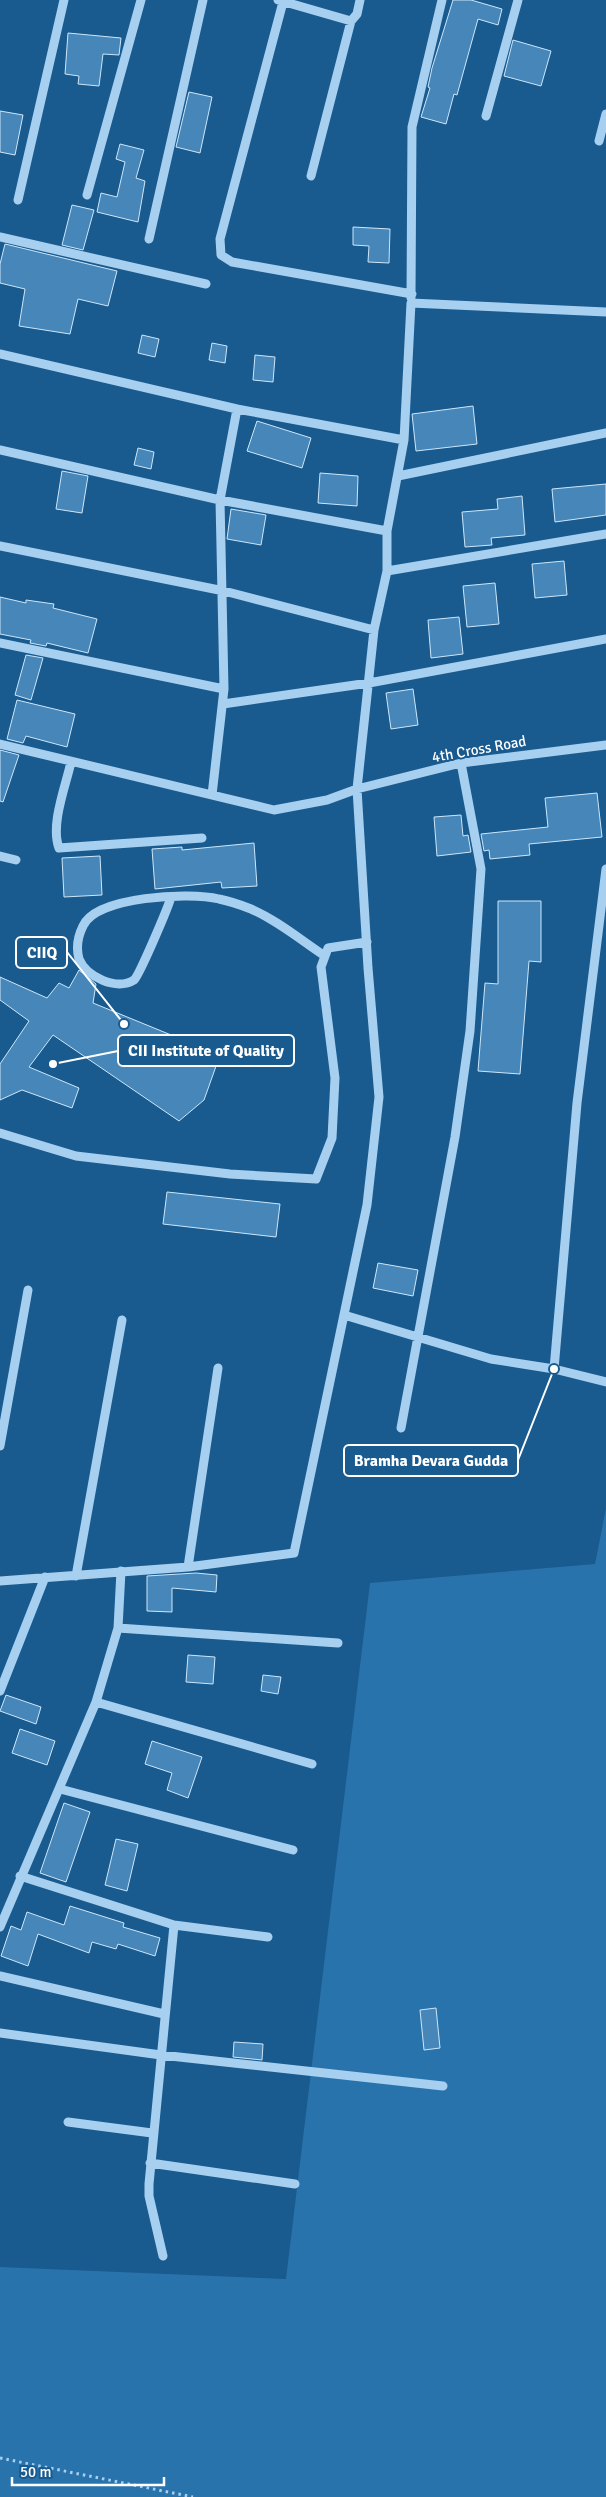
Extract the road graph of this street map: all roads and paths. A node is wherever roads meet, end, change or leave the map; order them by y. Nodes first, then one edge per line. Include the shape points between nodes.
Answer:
1 (64, 0) edge
2 (142, 0) edge
3 (203, 0) edge
4 (360, 0) edge
5 (442, 0) edge
6 (518, 0) edge
7 (280, 1) edge
8 (352, 21) junction
9 (606, 114) edge
10 (486, 116) dead end
11 (599, 141) dead end
12 (312, 176) dead end
13 (87, 196) dead end
14 (18, 200) dead end
15 (0, 237) edge
16 (148, 239) dead end
17 (206, 284) dead end
18 (411, 298) junction
19 (606, 312) edge
20 (0, 354) edge
21 (238, 409) junction
22 (606, 433) edge
23 (404, 440) junction
24 (0, 450) edge
25 (398, 476) junction
26 (220, 500) junction
27 (387, 531) junction
28 (606, 534) edge
29 (0, 546) edge
30 (387, 571) junction
31 (224, 591) junction
32 (374, 630) junction
33 (606, 639) edge
34 (0, 643) edge
35 (368, 683) junction
36 (224, 689) junction
37 (223, 704) junction
38 (0, 744) edge
39 (606, 745) edge
40 (71, 762) junction
41 (461, 763) junction
42 (358, 790) junction
43 (212, 795) junction
44 (202, 838) dead end
45 (0, 856) edge
46 (16, 860) dead end
47 (606, 869) edge
48 (172, 897) junction
49 (367, 942) junction
50 (325, 956) junction
51 (0, 1133) edge
52 (28, 1290) dead end
53 (344, 1316) junction
54 (122, 1320) dead end
55 (419, 1338) junction
56 (218, 1368) dead end
57 (554, 1369) junction
58 (606, 1382) edge
59 (402, 1428) dead end
60 (0, 1446) edge
61 (188, 1567) junction
62 (121, 1571) junction
63 (76, 1576) junction
64 (45, 1577) junction
65 (0, 1582) edge
66 (118, 1628) junction
67 (338, 1643) dead end
68 (0, 1691) edge
69 (96, 1702) junction
70 (312, 1764) dead end
71 (60, 1789) junction
72 (293, 1850) dead end
73 (20, 1876) junction
74 (174, 1925) junction
75 (0, 1927) edge
76 (268, 1937) dead end
77 (0, 1976) edge
78 (164, 2014) junction
79 (0, 2033) edge
80 (160, 2055) junction
81 (443, 2086) dead end
82 (68, 2122) dead end
83 (152, 2133) junction
84 (150, 2163) junction
85 (295, 2184) dead end
86 (163, 2256) dead end
87 (0, 2458) edge
88 (193, 2497) edge

1 - 14 street
2 - 13 street
3 - 16 street
4 - 8 street
5 - 18 street via 412,127
6 - 10 street
7 - 8 street
7 - 18 street via 220,239 221,255 232,262
8 - 12 street
9 - 11 street
15 - 17 street
18 - 19 street
18 - 23 street
20 - 21 street
21 - 23 street
21 - 26 street
22 - 25 street
23 - 25 street
24 - 26 street
25 - 27 street
26 - 27 street
26 - 31 street
27 - 30 street
28 - 30 street
29 - 31 street
30 - 32 street
31 - 32 street
31 - 36 street
32 - 35 street
33 - 35 street
34 - 36 street
35 - 37 street
35 - 42 street
36 - 37 street
37 - 43 street
38 - 40 street, 4th Cross Road
39 - 41 street, 4th Cross Road
40 - 43 street, 4th Cross Road
40 - 44 street via 57,821 59,848
41 - 42 street, 4th Cross Road
41 - 55 street via 481,869 470,1022 455,1137
42 - 43 street, 4th Cross Road via 327,800 274,810
42 - 49 street
45 - 46 street
47 - 57 street via 578,1103
48 - 48 street via 128,900 107,905 93,914 83,924 78,942 80,961 95,976 110,983 134,980 142,970
48 - 50 street via 218,898 252,910
49 - 50 street via 328,948
49 - 53 street via 379,1097 367,1204
50 - 51 street via 321,967 335,1078 332,1138 316,1178 230,1174 76,1156
52 - 60 street
53 - 55 street
53 - 61 street via 294,1553
54 - 63 street
55 - 57 street via 491,1359
55 - 59 street
56 - 61 street
57 - 58 street
61 - 62 street
62 - 63 street
62 - 66 street
63 - 64 street
64 - 65 street
64 - 68 street
66 - 67 street
66 - 69 street
69 - 70 street
69 - 71 street
71 - 72 street
71 - 73 street
73 - 74 street
73 - 75 street
74 - 76 street
74 - 78 street
77 - 78 street
78 - 80 street
79 - 80 street
80 - 81 street
80 - 83 street
82 - 83 street
83 - 84 street
84 - 85 street
84 - 86 street via 149,2196
87 - 88 path

